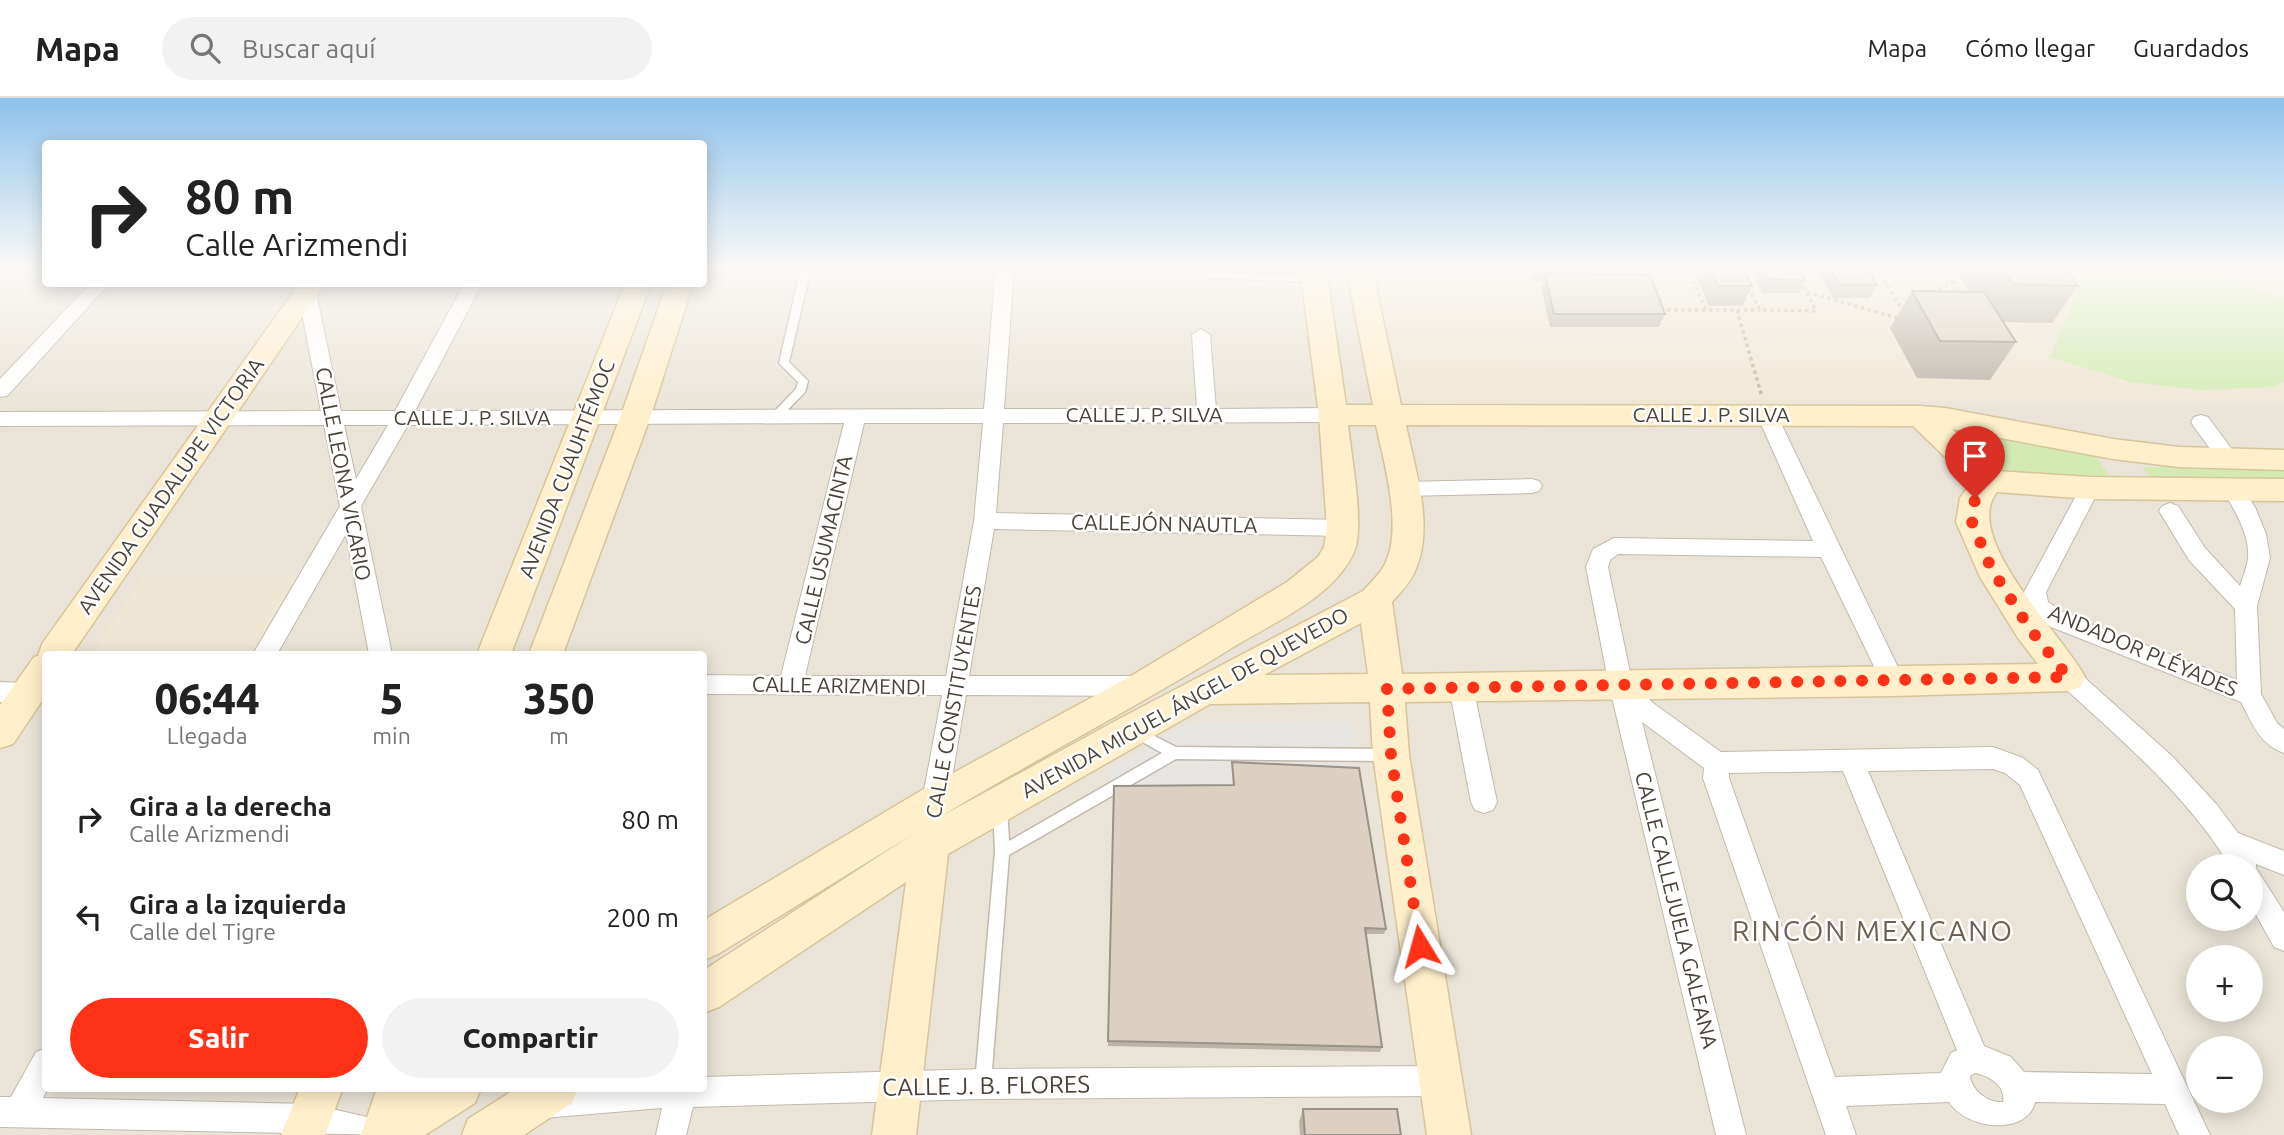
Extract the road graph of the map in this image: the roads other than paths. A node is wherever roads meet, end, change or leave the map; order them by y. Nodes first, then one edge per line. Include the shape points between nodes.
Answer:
1 (70, 316) edge
2 (290, 316) edge
3 (315, 316) edge
4 (456, 316) edge
5 (626, 316) edge
6 (669, 316) edge
7 (795, 316) edge
8 (1001, 316) edge
9 (1320, 316) edge
10 (1368, 316) edge
11 (1201, 335) dead end
12 (0, 391) edge
13 (1207, 414) junction
14 (1387, 414) junction
15 (856, 415) junction
16 (1333, 415) junction
17 (1767, 415) junction
18 (775, 416) junction
19 (1920, 416) junction
20 (588, 417) junction
21 (993, 417) junction
22 (635, 418) junction
23 (0, 419) edge
24 (332, 419) junction
25 (401, 419) junction
26 (216, 420) junction
27 (2201, 422) dead end
28 (2113, 449) junction
29 (2228, 460) junction
30 (2284, 460) edge
31 (1989, 481) junction
32 (1532, 486) dead end
33 (2090, 488) junction
34 (2140, 488) junction
35 (1404, 489) junction
36 (2233, 490) junction
37 (2284, 490) edge
38 (349, 510) junction
39 (2170, 511) dead end
40 (985, 521) junction
41 (1343, 528) junction
42 (1828, 549) junction
43 (1375, 600) junction
44 (2246, 606) junction
45 (56, 651) edge
46 (267, 651) edge
47 (380, 651) edge
48 (495, 651) edge
49 (547, 651) edge
50 (2068, 677) junction
51 (1893, 682) junction
52 (707, 684) edge
53 (791, 685) junction
54 (1621, 685) junction
55 (30, 686) edge
56 (1143, 686) junction
57 (956, 687) junction
58 (1461, 688) junction
59 (1387, 689) junction
60 (1204, 690) junction
61 (2249, 695) junction
62 (1132, 729) junction
63 (0, 733) edge
64 (2284, 743) edge
65 (1174, 753) junction
66 (1391, 755) junction
67 (1852, 762) junction
68 (1717, 763) junction
69 (934, 801) junction
70 (1484, 802) dead end
71 (1000, 804) junction
72 (2230, 842) junction
73 (931, 844) junction
74 (1002, 852) junction
75 (2237, 854) edge
76 (2284, 863) edge
77 (2263, 901) edge
78 (2284, 938) edge
79 (707, 939) edge
80 (707, 991) edge
81 (1975, 1058) junction
82 (42, 1067) edge
83 (1440, 1081) junction
84 (982, 1084) junction
85 (1957, 1087) junction
86 (2018, 1087) junction
87 (898, 1088) junction
88 (2173, 1089) junction
89 (398, 1092) edge
90 (453, 1092) edge
91 (681, 1092) joint
92 (707, 1092) edge
93 (1827, 1092) junction
94 (545, 1096) edge
95 (9, 1112) edge
96 (311, 1114) edge
97 (2006, 1127) edge
98 (382, 1135) edge
99 (484, 1135) edge
100 (671, 1135) edge
101 (894, 1135) edge
102 (1449, 1135) edge
103 (1731, 1135) edge
104 (1841, 1135) edge
105 (2195, 1135) edge

1 - 12 street
2 - 26 street, AVENIDA GUADALUPE VICTORIA
3 - 24 street, CALLE LEONA VICARIO
4 - 25 street
5 - 20 street, AVENIDA CUAUHTÉMOC
6 - 22 street, AVENIDA CUAUHTÉMOC
7 - 18 lane via 784,363 803,381 801,390
8 - 21 street, CALLE CONSTITUYENTES
9 - 16 street, AVENIDA MIGUEL ÁNGEL DE QUEVEDO
10 - 14 street, AVENIDA MIGUEL ÁNGEL DE QUEVEDO
11 - 13 street
13 - 16 street, CALLE J. P. SILVA
13 - 21 street, CALLE J. P. SILVA
14 - 16 street, CALLE J. P. SILVA
14 - 17 street, CALLE J. P. SILVA
14 - 35 street, AVENIDA MIGUEL ÁNGEL DE QUEVEDO
15 - 18 street, CALLE J. P. SILVA
15 - 21 street, CALLE J. P. SILVA
15 - 53 street, CALLE USUMACINTA
16 - 41 street, AVENIDA MIGUEL ÁNGEL DE QUEVEDO
17 - 19 street, CALLE J. P. SILVA
17 - 42 street
18 - 22 street, CALLE J. P. SILVA
19 - 28 street, CALLE J. P. SILVA
19 - 31 street
20 - 22 street, CALLE J. P. SILVA
20 - 25 street, CALLE J. P. SILVA
20 - 48 street, AVENIDA CUAUHTÉMOC
21 - 40 street, CALLE CONSTITUYENTES
22 - 49 street, AVENIDA CUAUHTÉMOC
23 - 26 street, CALLE J. P. SILVA
24 - 25 street, CALLE J. P. SILVA
24 - 26 street, CALLE J. P. SILVA
24 - 38 street, CALLE LEONA VICARIO
25 - 38 street
26 - 45 street, AVENIDA GUADALUPE VICTORIA
27 - 29 street
28 - 29 street, CALLE J. P. SILVA
28 - 34 street
29 - 30 street, CALLE J. P. SILVA
31 - 33 street
31 - 50 street via 1975,498 1972,522 1991,568
32 - 35 street
33 - 34 street
33 - 61 street, ANDADOR PLÉYADES via 2035,592 2038,607 2059,621
34 - 36 street
35 - 43 street, AVENIDA MIGUEL ÁNGEL DE QUEVEDO via 1408,535 1399,569
36 - 37 street
36 - 44 street via 2255,534 2259,558
38 - 46 street
38 - 47 street, CALLE LEONA VICARIO
39 - 44 street via 2197,554
40 - 41 street, CALLEJÓN NAUTLA
40 - 57 street, CALLE CONSTITUYENTES
41 - 56 street, AVENIDA MIGUEL ÁNGEL DE QUEVEDO via 1340,549 1329,566 1299,591
42 - 51 street
42 - 54 street, CALLE CALLEJUELA GALEANA via 1614,546 1601,555 1597,567
43 - 59 street
43 - 60 street, AVENIDA MIGUEL ÁNGEL DE QUEVEDO
44 - 61 street
50 - 51 street
50 - 72 street via 2174,774
51 - 54 street
52 - 53 street, CALLE ARIZMENDI
53 - 57 street, CALLE ARIZMENDI
54 - 58 street
54 - 68 street via 1644,710
54 - 103 street, CALLE CALLEJUELA GALEANA
55 - 63 street
56 - 57 street, CALLE ARIZMENDI
56 - 69 street, AVENIDA MIGUEL ÁNGEL DE QUEVEDO
57 - 69 street, CALLE CONSTITUYENTES
58 - 59 street
58 - 70 street
59 - 60 street
59 - 66 street
60 - 62 street, AVENIDA MIGUEL ÁNGEL DE QUEVEDO
61 - 64 street via 2268,730
62 - 65 lane
62 - 71 street, AVENIDA MIGUEL ÁNGEL DE QUEVEDO
65 - 66 lane
65 - 74 lane
66 - 83 street
67 - 68 street
67 - 81 street
67 - 88 street via 1993,758 2014,765 2029,778
68 - 93 street via 1716,779
69 - 73 street, CALLE CONSTITUYENTES
69 - 79 street, AVENIDA MIGUEL ÁNGEL DE QUEVEDO
71 - 73 street, AVENIDA MIGUEL ÁNGEL DE QUEVEDO
71 - 74 lane
72 - 75 street
72 - 76 street
73 - 80 street, AVENIDA MIGUEL ÁNGEL DE QUEVEDO
73 - 87 street, CALLE CONSTITUYENTES
74 - 84 lane
77 - 78 street
81 - 85 street via 1956,1069
81 - 86 street via 1995,1063
82 - 95 street
83 - 84 street, CALLE J. B. FLORES
83 - 102 street
84 - 87 street, CALLE J. B. FLORES
85 - 93 street
85 - 97 street via 1970,1107
86 - 88 street
86 - 97 street via 2020,1105
87 - 92 street, CALLE J. B. FLORES
87 - 101 street, CALLE CONSTITUYENTES
88 - 105 street
89 - 98 street
90 - 98 street
91 - 94 street, CALLE J. B. FLORES
91 - 100 street
93 - 104 street
94 - 99 street
95 - 96 street
96 - 98 street

